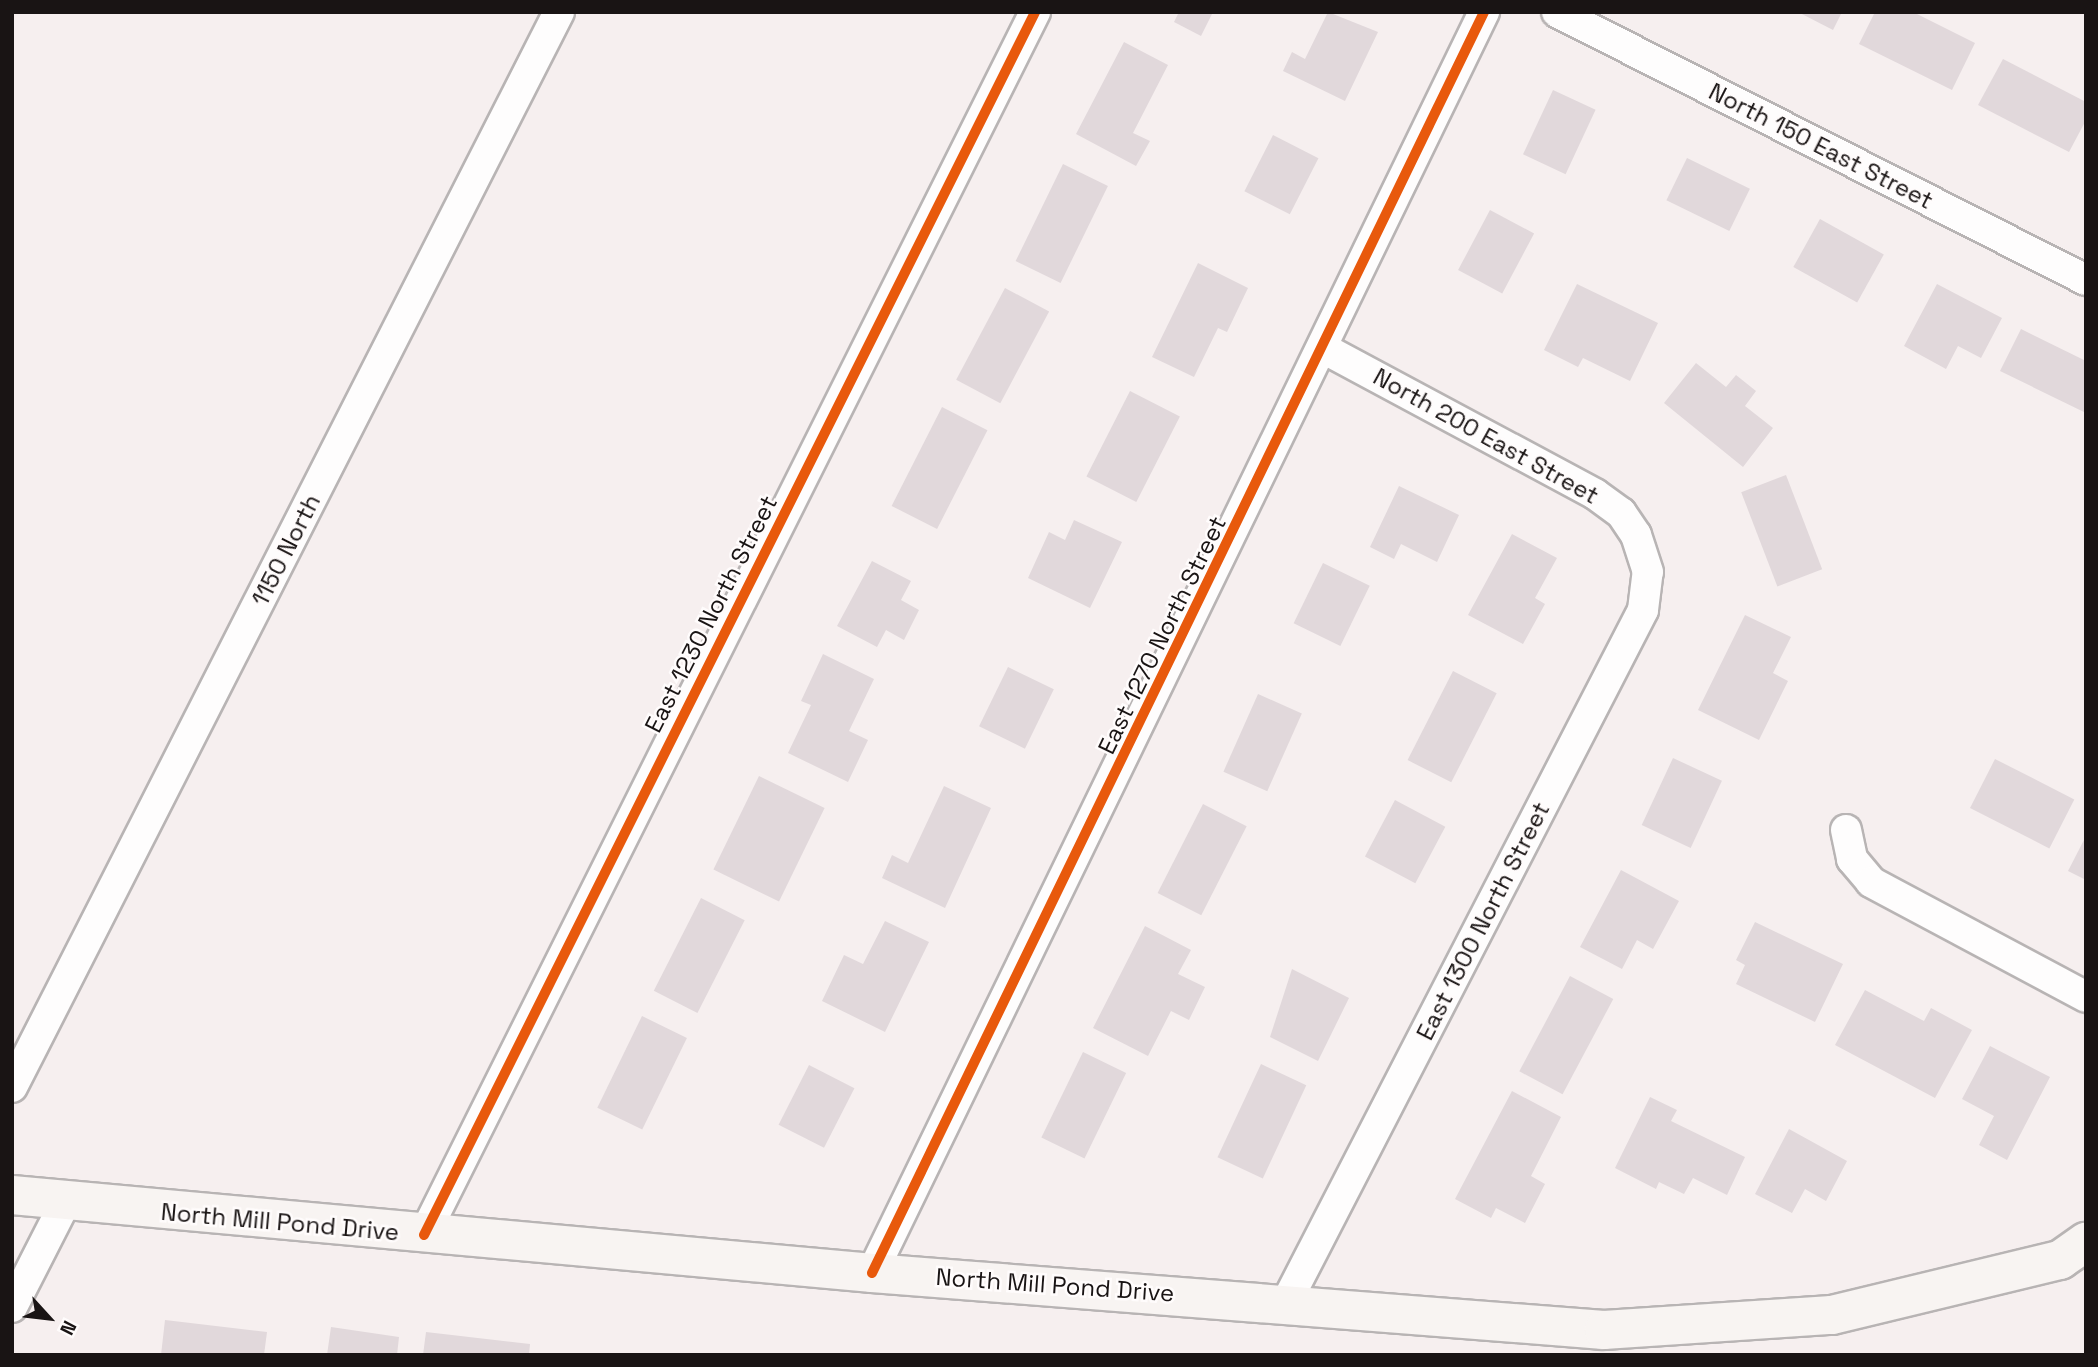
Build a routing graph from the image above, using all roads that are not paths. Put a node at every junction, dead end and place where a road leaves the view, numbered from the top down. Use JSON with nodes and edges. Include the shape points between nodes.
{"nodes":[{"id":1,"x":559,"y":12,"type":"edge"},
{"id":2,"x":1035,"y":12,"type":"edge"},
{"id":3,"x":1484,"y":12,"type":"edge"},
{"id":4,"x":1557,"y":12,"type":"edge"},
{"id":5,"x":2086,"y":280,"type":"edge"},
{"id":6,"x":1325,"y":349,"type":"junction"},
{"id":7,"x":1636,"y":535,"type":"joint"},
{"id":8,"x":1846,"y":830,"type":"dead end"},
{"id":9,"x":2086,"y":997,"type":"edge"},
{"id":10,"x":12,"y":1087,"type":"edge"},
{"id":11,"x":12,"y":1195,"type":"edge"},
{"id":12,"x":65,"y":1203,"type":"junction"},
{"id":13,"x":424,"y":1235,"type":"junction"},
{"id":14,"x":2086,"y":1242,"type":"edge"},
{"id":15,"x":872,"y":1273,"type":"junction"},
{"id":16,"x":1287,"y":1301,"type":"junction"},
{"id":17,"x":12,"y":1307,"type":"edge"}],
"edges":[{"from":1,"to":10,"type":"street","name":"1150 North"},
{"from":2,"to":13,"type":"street","name":"East 1230 North Street"},
{"from":3,"to":6,"type":"street","name":"East 1270 North Street"},
{"from":4,"to":5,"type":"street","name":"North 150 East Street"},
{"from":6,"to":7,"type":"street","name":"North 200 East Street","via":[[1595,494],[1621,513]]},
{"from":6,"to":15,"type":"street","name":"East 1270 North Street"},
{"from":7,"to":16,"type":"street","name":"East 1300 North Street","via":[[1648,572],[1643,610]]},
{"from":8,"to":9,"type":"street","via":[[1853,859],[1871,882]]},
{"from":11,"to":12,"type":"main road","name":"North Mill Pond Drive"},
{"from":12,"to":13,"type":"main road","name":"North Mill Pond Drive"},
{"from":12,"to":17,"type":"street"},
{"from":13,"to":15,"type":"main road","name":"North Mill Pond Drive"},
{"from":14,"to":16,"type":"main road","name":"North Mill Pond Drive","via":[[2060,1260],[1919,1300],[1718,1327],[1604,1330]]},
{"from":15,"to":16,"type":"main road","name":"North Mill Pond Drive"}]}
